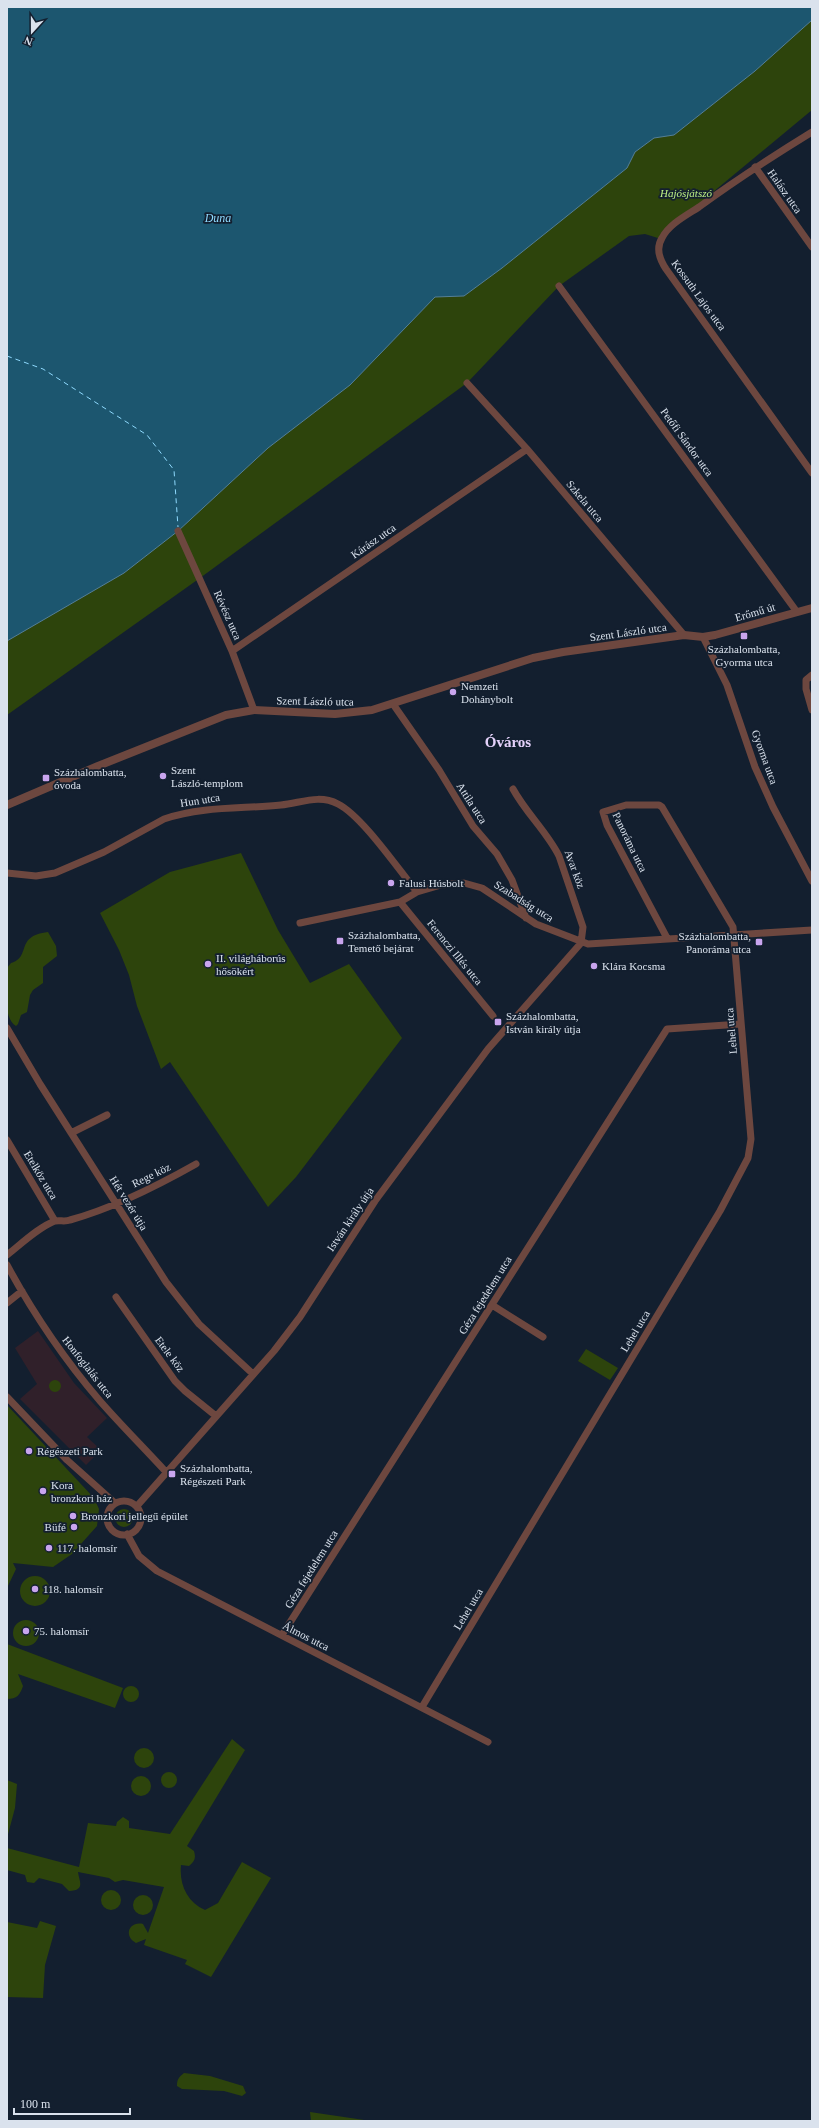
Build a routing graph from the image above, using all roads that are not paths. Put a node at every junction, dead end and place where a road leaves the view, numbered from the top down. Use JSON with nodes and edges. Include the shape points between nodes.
{"nodes":[{"id":1,"x":812,"y":132,"type":"edge"},
{"id":2,"x":755,"y":167,"type":"junction"},
{"id":3,"x":812,"y":247,"type":"edge"},
{"id":4,"x":559,"y":286,"type":"dead end"},
{"id":5,"x":466,"y":383,"type":"dead end"},
{"id":6,"x":527,"y":448,"type":"junction"},
{"id":7,"x":812,"y":473,"type":"edge"},
{"id":8,"x":178,"y":531,"type":"dead end"},
{"id":9,"x":812,"y":608,"type":"edge"},
{"id":10,"x":797,"y":612,"type":"junction"},
{"id":11,"x":684,"y":635,"type":"junction"},
{"id":12,"x":703,"y":637,"type":"junction"},
{"id":13,"x":232,"y":651,"type":"junction"},
{"id":14,"x":812,"y":675,"type":"edge"},
{"id":15,"x":393,"y":704,"type":"junction"},
{"id":16,"x":254,"y":710,"type":"junction"},
{"id":17,"x":812,"y":710,"type":"edge"},
{"id":18,"x":514,"y":789,"type":"dead end"},
{"id":19,"x":7,"y":805,"type":"edge"},
{"id":20,"x":7,"y":873,"type":"edge"},
{"id":21,"x":812,"y":881,"type":"edge"},
{"id":22,"x":417,"y":892,"type":"junction"},
{"id":23,"x":400,"y":902,"type":"junction"},
{"id":24,"x":526,"y":918,"type":"junction"},
{"id":25,"x":300,"y":923,"type":"dead end"},
{"id":26,"x":812,"y":930,"type":"edge"},
{"id":27,"x":734,"y":935,"type":"junction"},
{"id":28,"x":667,"y":938,"type":"junction"},
{"id":29,"x":581,"y":943,"type":"junction"},
{"id":30,"x":493,"y":1016,"type":"dead end"},
{"id":31,"x":741,"y":1024,"type":"junction"},
{"id":32,"x":8,"y":1030,"type":"edge"},
{"id":33,"x":107,"y":1115,"type":"dead end"},
{"id":34,"x":71,"y":1133,"type":"junction"},
{"id":35,"x":7,"y":1140,"type":"edge"},
{"id":36,"x":196,"y":1164,"type":"dead end"},
{"id":37,"x":115,"y":1204,"type":"junction"},
{"id":38,"x":55,"y":1221,"type":"junction"},
{"id":39,"x":7,"y":1255,"type":"edge"},
{"id":40,"x":7,"y":1265,"type":"edge"},
{"id":41,"x":22,"y":1291,"type":"junction"},
{"id":42,"x":116,"y":1297,"type":"dead end"},
{"id":43,"x":7,"y":1303,"type":"edge"},
{"id":44,"x":492,"y":1305,"type":"junction"},
{"id":45,"x":544,"y":1337,"type":"dead end"},
{"id":46,"x":254,"y":1374,"type":"junction"},
{"id":47,"x":7,"y":1397,"type":"edge"},
{"id":48,"x":216,"y":1416,"type":"junction"},
{"id":49,"x":166,"y":1472,"type":"junction"},
{"id":50,"x":115,"y":1503,"type":"junction"},
{"id":51,"x":137,"y":1506,"type":"junction"},
{"id":52,"x":127,"y":1534,"type":"junction"},
{"id":53,"x":282,"y":1635,"type":"junction"},
{"id":54,"x":422,"y":1707,"type":"junction"},
{"id":55,"x":488,"y":1742,"type":"dead end"}],
"edges":[{"from":1,"to":2,"type":"street","name":"Kossuth Lajos utca"},
{"from":2,"to":3,"type":"street","name":"Halász utca"},
{"from":2,"to":7,"type":"street","name":"Kossuth Lajos utca","via":[[666,232],[658,251],[666,269]]},
{"from":4,"to":10,"type":"street","name":"Petőfi Sándor utca"},
{"from":5,"to":6,"type":"street","name":"Szkela utca"},
{"from":6,"to":11,"type":"street","name":"Szkela utca"},
{"from":6,"to":13,"type":"street","name":"Kárász utca"},
{"from":8,"to":13,"type":"street","name":"Révész utca"},
{"from":9,"to":10,"type":"street","name":"Erőmű út"},
{"from":10,"to":12,"type":"street","name":"Erőmű út"},
{"from":11,"to":12,"type":"street","name":"Szent László utca"},
{"from":11,"to":15,"type":"street","name":"Szent László utca","via":[[533,658]]},
{"from":12,"to":21,"type":"street","name":"Gyorma utca","via":[[727,685],[755,767]]},
{"from":13,"to":16,"type":"street","name":"Révész utca"},
{"from":14,"to":17,"type":"street","via":[[806,680],[806,689]]},
{"from":15,"to":16,"type":"street","name":"Szent László utca","via":[[347,713]]},
{"from":15,"to":24,"type":"street","name":"Attila utca","via":[[439,770],[473,826],[497,854],[512,880]]},
{"from":16,"to":19,"type":"street","name":"Szent László utca","via":[[226,715]]},
{"from":18,"to":29,"type":"street","name":"Avar köz","via":[[522,805],[559,856],[583,926]]},
{"from":20,"to":22,"type":"street","name":"Hun utca","via":[[36,876],[55,873],[85,861],[164,819],[178,815],[220,808],[282,805],[319,799],[338,804],[358,819]]},
{"from":22,"to":23,"type":"street","name":"Szabadság utca"},
{"from":22,"to":24,"type":"street","name":"Szabadság utca","via":[[454,883],[472,885],[491,893]]},
{"from":23,"to":25,"type":"street","name":"Szabadság utca"},
{"from":23,"to":30,"type":"street","name":"Ferenczi Illés utca"},
{"from":24,"to":29,"type":"street","name":"Szabadság utca"},
{"from":26,"to":27,"type":"street","name":"Szabadság utca"},
{"from":27,"to":28,"type":"street","name":"Szabadság utca"},
{"from":27,"to":28,"type":"street","name":"Panoráma utca","via":[[731,923],[662,807],[626,805],[603,812],[607,825]]},
{"from":27,"to":31,"type":"street","name":"Lehel utca"},
{"from":28,"to":29,"type":"street","name":"Szabadság utca","via":[[598,945]]},
{"from":29,"to":46,"type":"street","name":"István király útja","via":[[488,1049],[368,1212],[300,1317]]},
{"from":31,"to":44,"type":"street","name":"Géza fejedelem utca","via":[[667,1029]]},
{"from":31,"to":54,"type":"street","name":"Lehel utca","via":[[751,1139],[751,1150],[745,1166]]},
{"from":32,"to":34,"type":"street","name":"Hét vezér útja"},
{"from":33,"to":34,"type":"street"},
{"from":34,"to":37,"type":"street","name":"Hét vezér útja"},
{"from":35,"to":38,"type":"street","name":"Etelköz utca"},
{"from":36,"to":37,"type":"street","name":"Rege köz"},
{"from":37,"to":38,"type":"street","name":"Rege köz","via":[[69,1221]]},
{"from":37,"to":46,"type":"street","name":"Hét vezér útja","via":[[186,1308],[214,1340]]},
{"from":38,"to":39,"type":"street"},
{"from":40,"to":41,"type":"street","name":"Honfoglalás utca"},
{"from":41,"to":43,"type":"street"},
{"from":41,"to":49,"type":"street","name":"Honfoglalás utca","via":[[79,1376]]},
{"from":42,"to":48,"type":"street","name":"Etele köz","via":[[175,1381]]},
{"from":44,"to":45,"type":"street"},
{"from":44,"to":53,"type":"street","name":"Géza fejedelem utca"},
{"from":46,"to":48,"type":"street","name":"István király útja"},
{"from":47,"to":50,"type":"street","via":[[67,1460]]},
{"from":48,"to":49,"type":"street","name":"István király útja"},
{"from":49,"to":51,"type":"street","name":"István király útja"},
{"from":50,"to":51,"type":"street","via":[[124,1500]]},
{"from":50,"to":52,"type":"street","via":[[108,1511],[109,1526],[117,1533]]},
{"from":51,"to":52,"type":"street","via":[[141,1516],[140,1522],[135,1530]]},
{"from":52,"to":53,"type":"street","name":"Álmos utca","via":[[139,1556],[157,1571]]},
{"from":53,"to":54,"type":"street","name":"Álmos utca"},
{"from":54,"to":55,"type":"street","name":"Álmos utca"}]}
